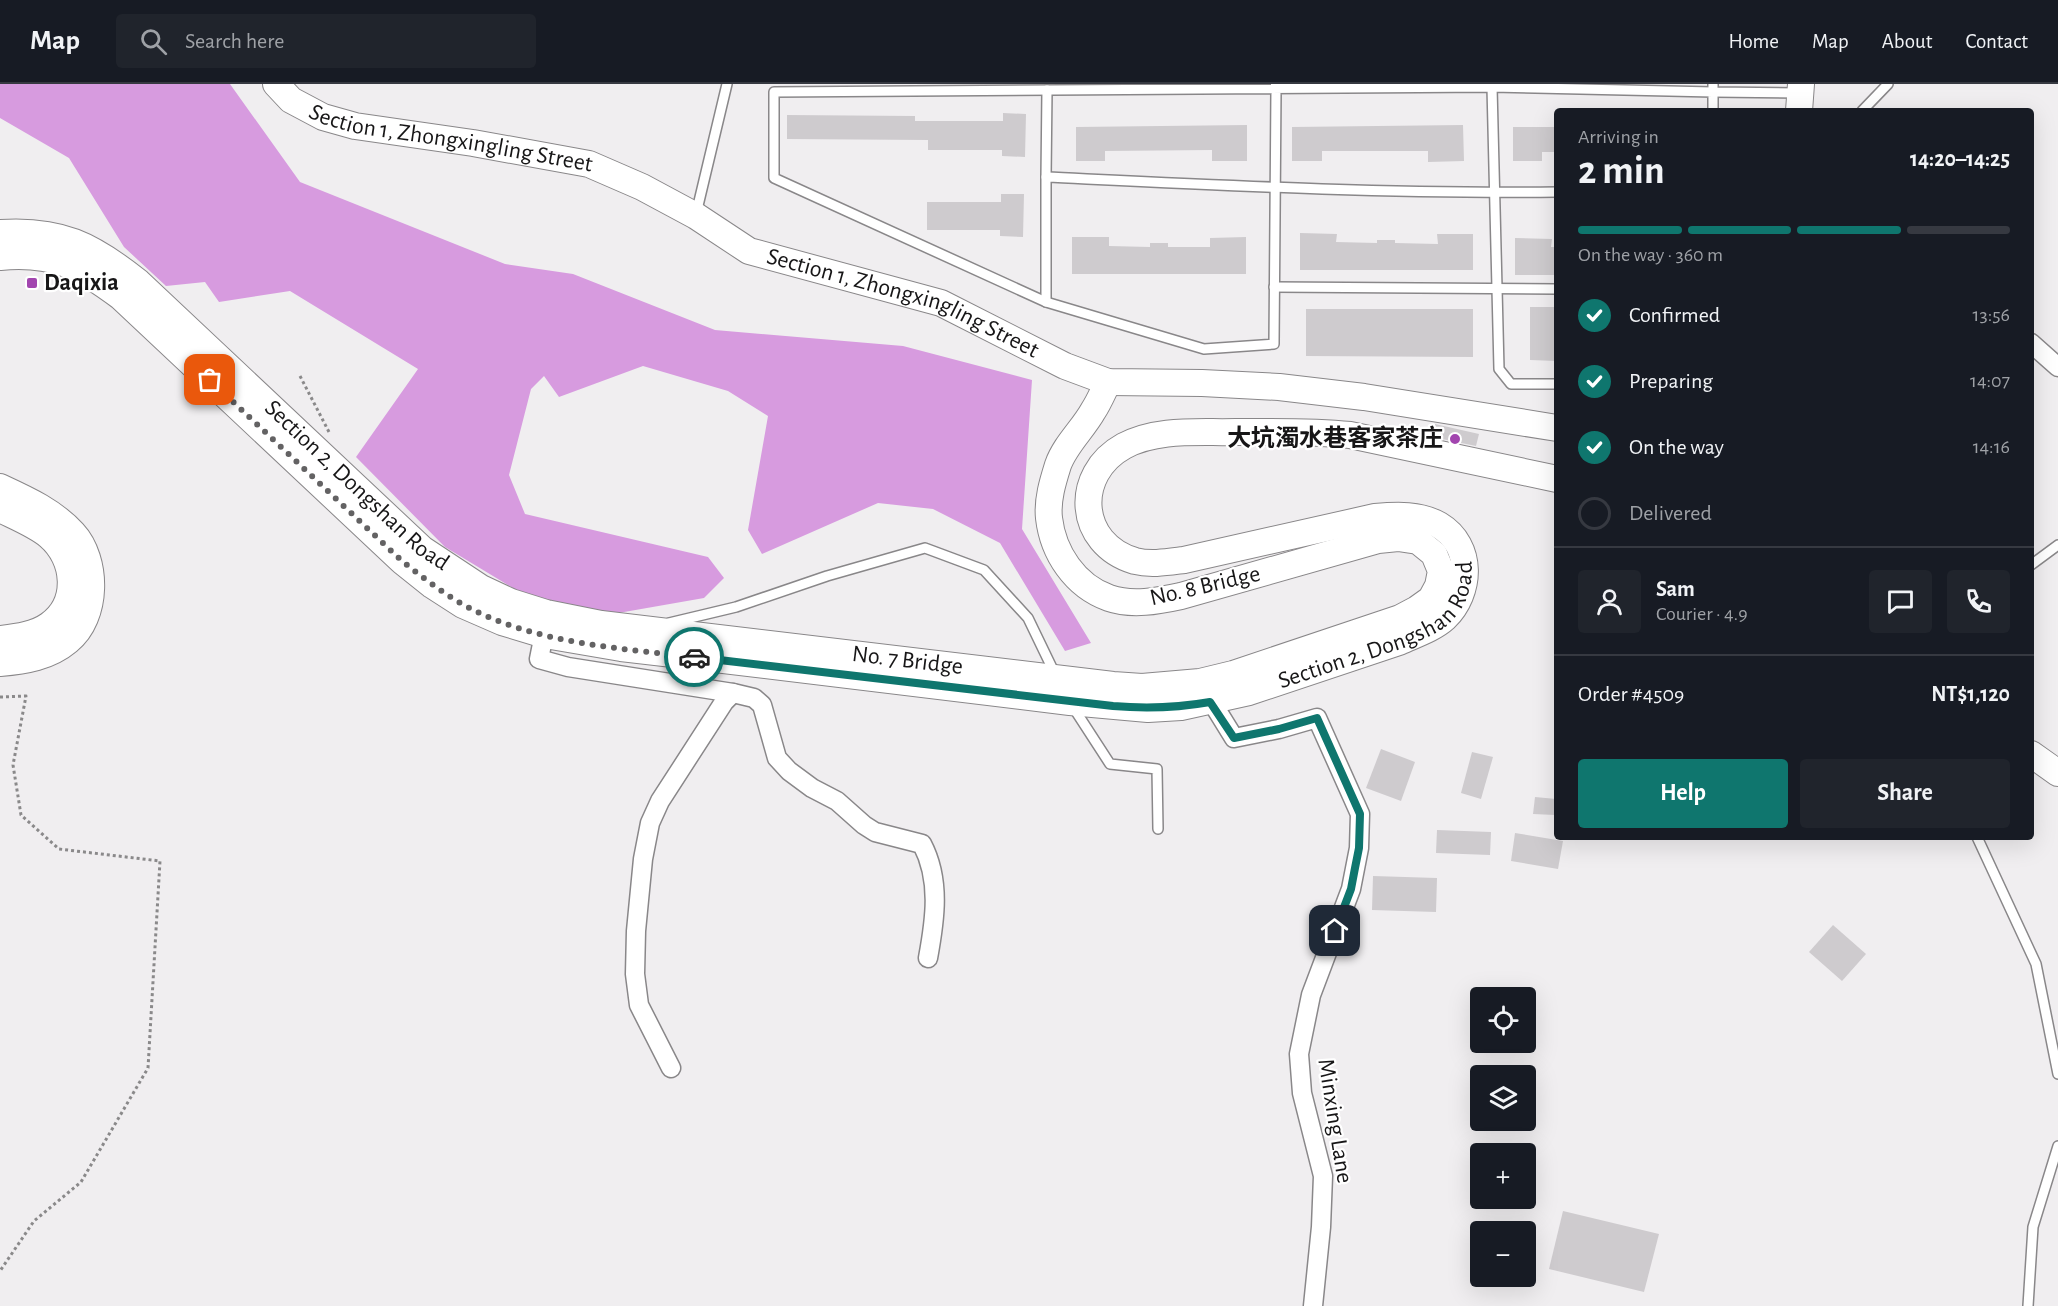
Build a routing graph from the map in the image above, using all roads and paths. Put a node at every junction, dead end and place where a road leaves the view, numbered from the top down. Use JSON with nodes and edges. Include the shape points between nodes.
{"nodes":[{"id":1,"x":276,"y":84,"type":"edge"},
{"id":2,"x":726,"y":84,"type":"edge"},
{"id":3,"x":1888,"y":84,"type":"edge"},
{"id":4,"x":1276,"y":86,"type":"edge"},
{"id":5,"x":1492,"y":87,"type":"junction"},
{"id":6,"x":1713,"y":88,"type":"edge"},
{"id":7,"x":1047,"y":90,"type":"junction"},
{"id":8,"x":1803,"y":100,"type":"edge"},
{"id":9,"x":1713,"y":108,"type":"edge"},
{"id":10,"x":1865,"y":108,"type":"edge"},
{"id":11,"x":1046,"y":177,"type":"junction"},
{"id":12,"x":1275,"y":188,"type":"junction"},
{"id":13,"x":1554,"y":192,"type":"edge"},
{"id":14,"x":1495,"y":193,"type":"junction"},
{"id":15,"x":696,"y":216,"type":"junction"},
{"id":16,"x":0,"y":232,"type":"edge"},
{"id":17,"x":0,"y":257,"type":"edge"},
{"id":18,"x":1274,"y":287,"type":"junction"},
{"id":19,"x":1497,"y":288,"type":"junction"},
{"id":20,"x":1554,"y":289,"type":"edge"},
{"id":21,"x":1046,"y":302,"type":"junction"},
{"id":22,"x":2034,"y":346,"type":"edge"},
{"id":23,"x":2058,"y":367,"type":"edge"},
{"id":24,"x":1108,"y":382,"type":"junction"},
{"id":25,"x":1554,"y":384,"type":"edge"},
{"id":26,"x":1554,"y":428,"type":"edge"},
{"id":27,"x":1554,"y":478,"type":"edge"},
{"id":28,"x":0,"y":487,"type":"edge"},
{"id":29,"x":0,"y":509,"type":"edge"},
{"id":30,"x":1378,"y":540,"type":"joint"},
{"id":31,"x":2058,"y":545,"type":"edge"},
{"id":32,"x":2034,"y":563,"type":"edge"},
{"id":33,"x":546,"y":624,"type":"junction"},
{"id":34,"x":644,"y":629,"type":"junction"},
{"id":35,"x":0,"y":639,"type":"edge"},
{"id":36,"x":692,"y":646,"type":"junction"},
{"id":37,"x":0,"y":663,"type":"edge"},
{"id":38,"x":1017,"y":684,"type":"joint"},
{"id":39,"x":1063,"y":690,"type":"junction"},
{"id":40,"x":1205,"y":692,"type":"junction"},
{"id":41,"x":733,"y":693,"type":"junction"},
{"id":42,"x":0,"y":697,"type":"edge"},
{"id":43,"x":2034,"y":756,"type":"edge"},
{"id":44,"x":2058,"y":773,"type":"edge"},
{"id":45,"x":1158,"y":829,"type":"dead end"},
{"id":46,"x":1978,"y":840,"type":"edge"},
{"id":47,"x":928,"y":958,"type":"dead end"},
{"id":48,"x":671,"y":1068,"type":"dead end"},
{"id":49,"x":2058,"y":1074,"type":"edge"},
{"id":50,"x":2058,"y":1146,"type":"edge"},
{"id":51,"x":0,"y":1271,"type":"edge"},
{"id":52,"x":1313,"y":1306,"type":"edge"},
{"id":53,"x":2028,"y":1306,"type":"edge"}],
"edges":[{"from":1,"to":15,"type":"main road","name":"Section 1, Zhongxingling Street","via":[[291,100],[344,123],[589,164]]},
{"from":2,"to":15,"type":"lane"},
{"from":3,"to":10,"type":"lane"},
{"from":4,"to":5,"type":"lane"},
{"from":4,"to":7,"type":"lane"},
{"from":4,"to":12,"type":"lane"},
{"from":5,"to":6,"type":"lane"},
{"from":5,"to":14,"type":"lane"},
{"from":6,"to":8,"type":"lane"},
{"from":6,"to":9,"type":"lane"},
{"from":7,"to":11,"type":"lane"},
{"from":7,"to":21,"type":"lane","via":[[774,92],[774,178]]},
{"from":11,"to":12,"type":"lane"},
{"from":11,"to":21,"type":"lane"},
{"from":12,"to":14,"type":"lane"},
{"from":12,"to":18,"type":"lane"},
{"from":13,"to":14,"type":"lane"},
{"from":14,"to":19,"type":"lane"},
{"from":15,"to":24,"type":"main road","name":"Section 1, Zhongxingling Street","via":[[749,251],[941,303],[1065,366]]},
{"from":16,"to":33,"type":"main road","name":"Section 2, Dongshan Road","via":[[49,234],[75,241],[117,265],[422,549]]},
{"from":17,"to":33,"type":"main road","name":"Section 2, Dongshan Road","via":[[50,258],[99,280],[432,585],[502,622]]},
{"from":18,"to":19,"type":"lane"},
{"from":18,"to":21,"type":"lane","via":[[1274,344],[1204,349]]},
{"from":19,"to":20,"type":"lane"},
{"from":19,"to":25,"type":"lane","via":[[1500,369],[1511,384]]},
{"from":22,"to":23,"type":"street"},
{"from":24,"to":26,"type":"main road","name":"Section 1, Zhongxingling Street","via":[[1279,387],[1364,396]]},
{"from":24,"to":30,"type":"main road","name":"No. 8 Bridge","via":[[1094,411],[1060,461],[1051,487],[1049,517],[1055,544],[1068,568],[1087,587],[1110,598],[1159,600]]},
{"from":27,"to":40,"type":"main road","name":"Section 2, Dongshan Road","via":[[1315,431],[1170,433],[1124,446],[1098,469],[1089,487],[1088,507],[1104,542],[1136,561],[1158,564],[1184,560],[1397,515],[1440,526],[1454,539],[1462,555],[1464,590],[1443,620],[1399,642],[1261,688]]},
{"from":28,"to":37,"type":"main road","via":[[37,505],[74,533],[86,551],[92,593],[85,618],[70,640],[50,653],[26,661]]},
{"from":29,"to":35,"type":"main road","via":[[49,536],[67,557],[72,584],[66,607],[49,625],[25,636]]},
{"from":30,"to":40,"type":"main road","name":"Section 2, Dongshan Road","via":[[1418,541],[1434,554],[1441,571],[1431,599],[1401,618],[1265,665]]},
{"from":31,"to":32,"type":"lane"},
{"from":33,"to":34,"type":"main road","name":"Section 2, Dongshan Road"},
{"from":33,"to":36,"type":"main road","name":"Section 2, Dongshan Road","via":[[621,648]]},
{"from":33,"to":41,"type":"street","via":[[539,659]]},
{"from":34,"to":36,"type":"main road","name":"Section 2, Dongshan Road"},
{"from":34,"to":39,"type":"lane","via":[[736,607],[925,548],[984,570],[1028,618]]},
{"from":36,"to":38,"type":"main road","name":"No. 7 Bridge"},
{"from":38,"to":39,"type":"main road","name":"Section 2, Dongshan Road"},
{"from":39,"to":40,"type":"main road","name":"Section 2, Dongshan Road","via":[[1142,687]]},
{"from":39,"to":45,"type":"lane","via":[[1110,764],[1157,769]]},
{"from":40,"to":52,"type":"street","name":"Minxing Lane","via":[[1234,738],[1317,718],[1360,814],[1359,848],[1351,889],[1311,995],[1299,1054],[1302,1093],[1323,1176]]},
{"from":41,"to":47,"type":"street","via":[[754,698],[762,705],[777,758],[789,771],[837,801],[875,832],[922,844],[931,866],[936,913]]},
{"from":41,"to":48,"type":"street","via":[[660,801],[650,823],[643,859],[636,930],[639,1005]]},
{"from":42,"to":51,"type":"path","via":[[26,696],[13,765],[21,815],[59,849],[160,861],[148,1068],[81,1182],[34,1221]]},
{"from":43,"to":44,"type":"main road"},
{"from":46,"to":49,"type":"lane","via":[[2036,963]]},
{"from":50,"to":53,"type":"lane","via":[[2033,1227]]}]}
